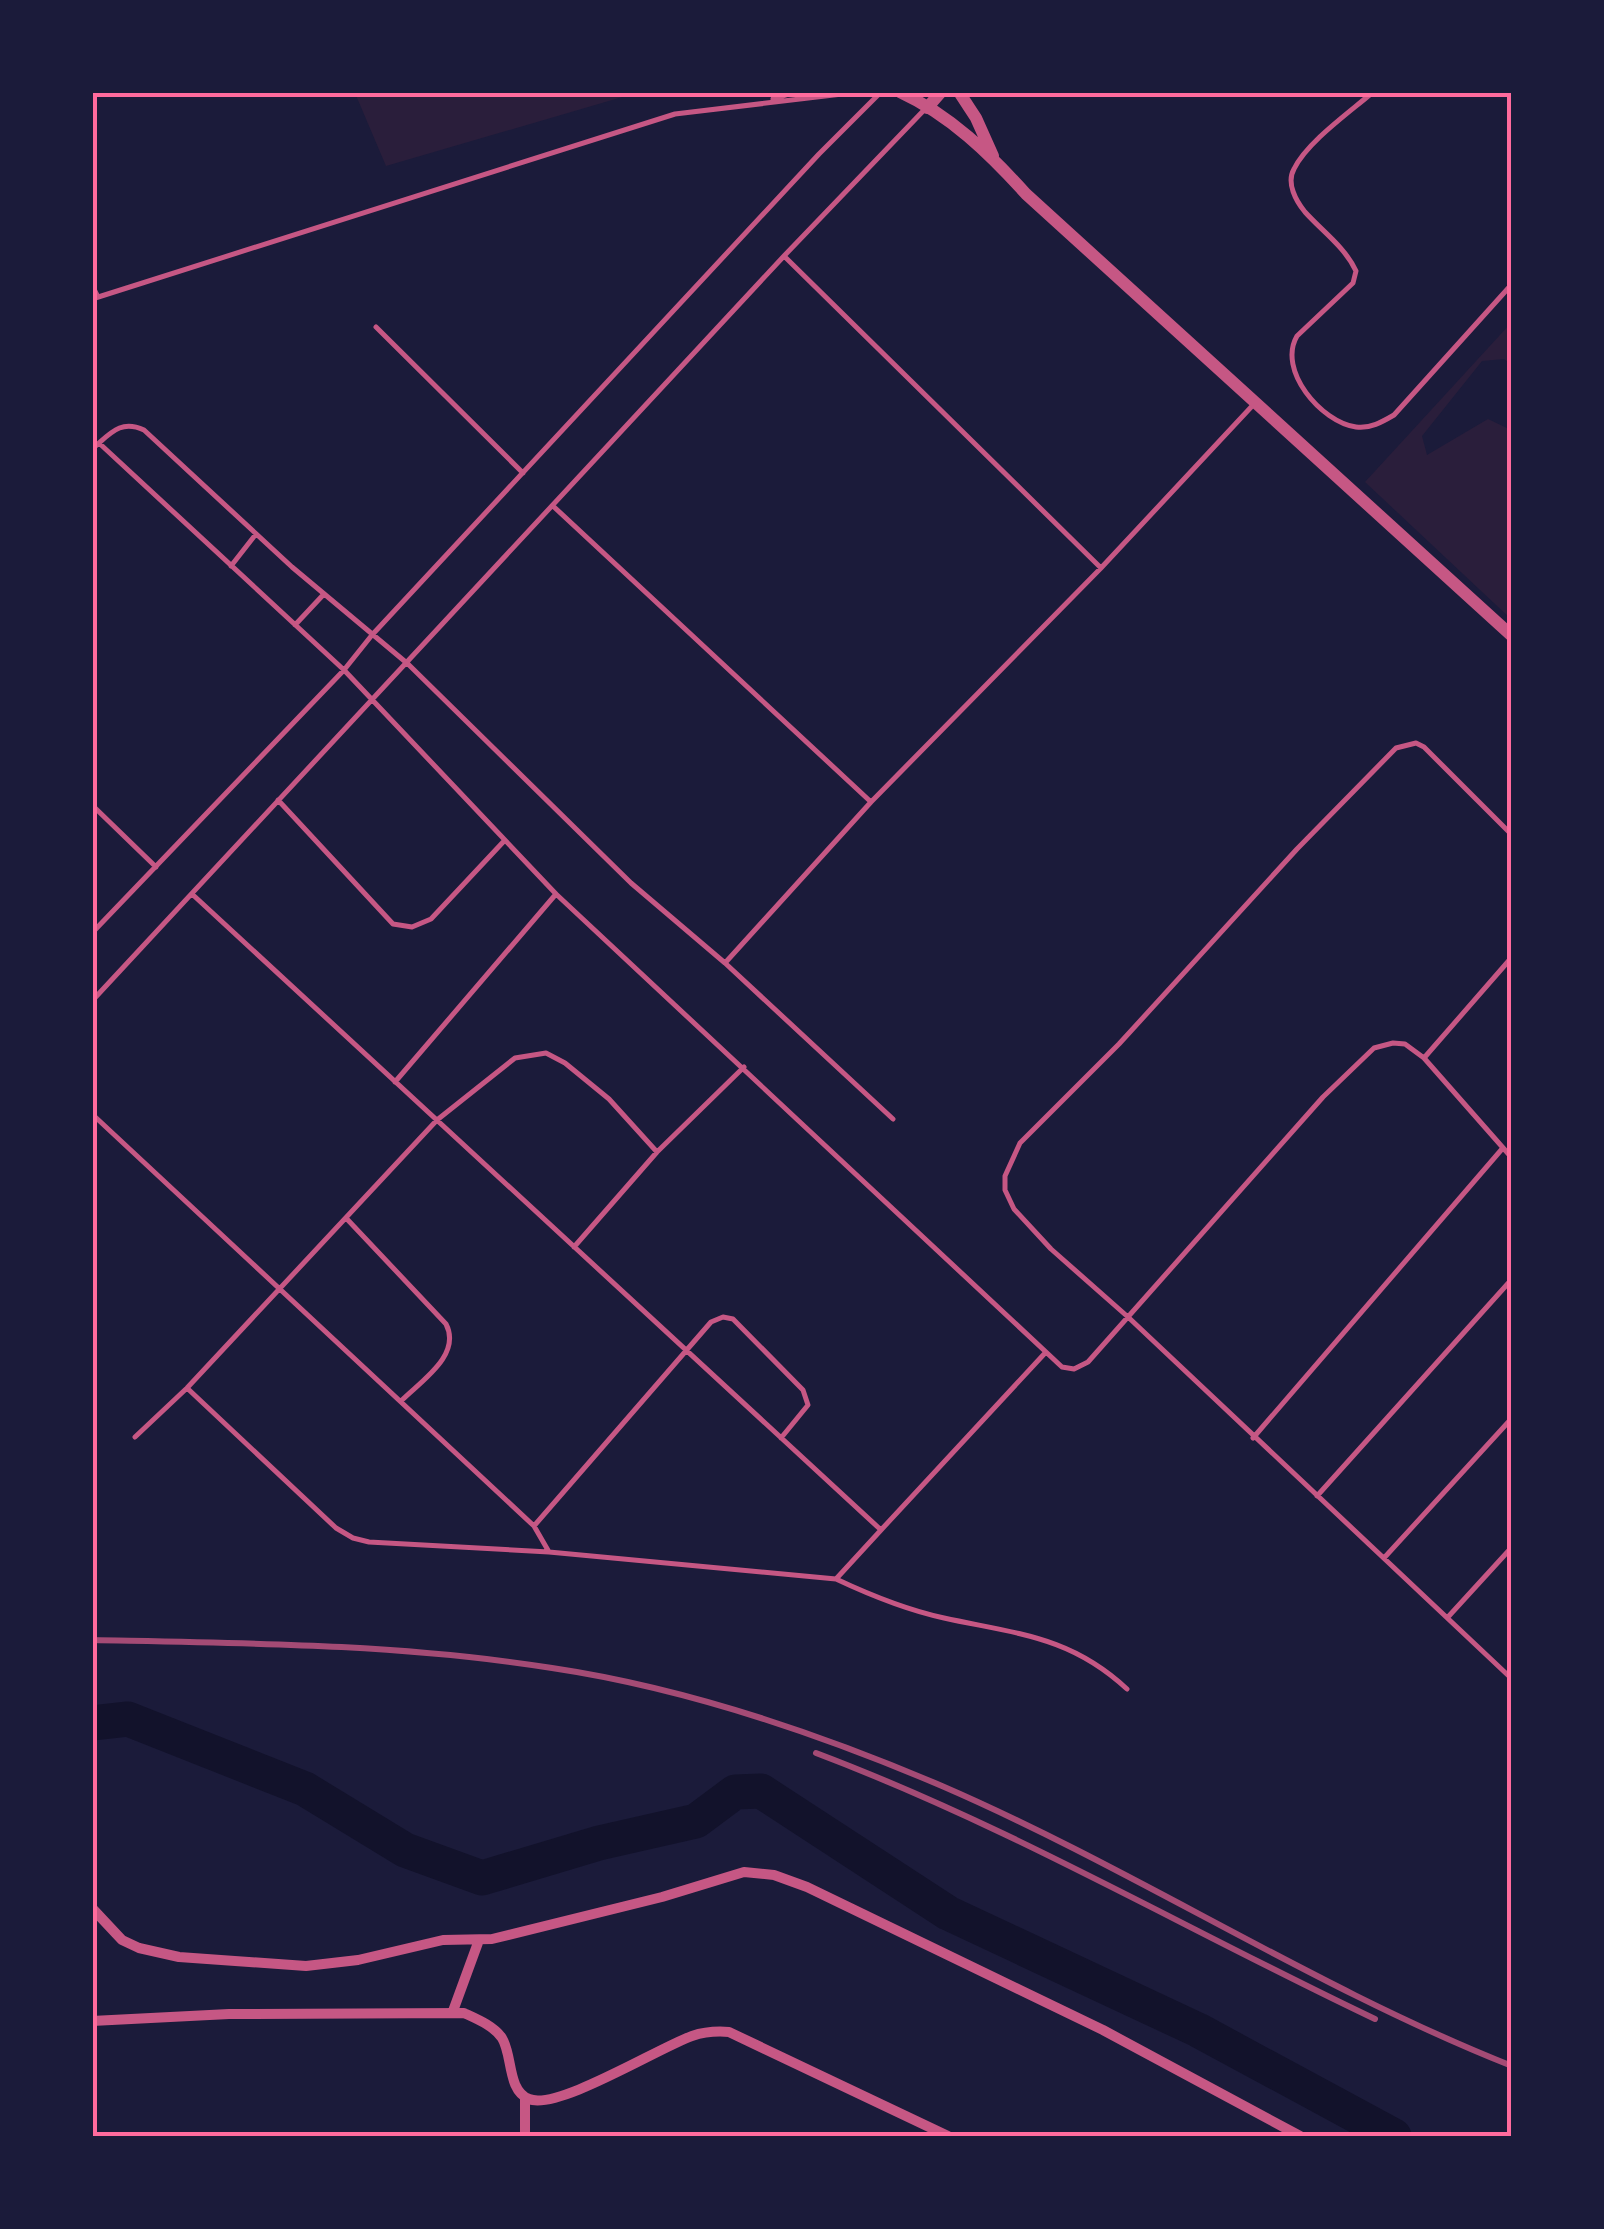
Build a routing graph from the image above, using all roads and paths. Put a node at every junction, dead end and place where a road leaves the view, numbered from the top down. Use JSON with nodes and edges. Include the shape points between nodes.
{"nodes":[{"id":1,"x":795,"y":92,"type":"edge"},
{"id":2,"x":859,"y":92,"type":"edge"},
{"id":3,"x":881,"y":92,"type":"edge"},
{"id":4,"x":900,"y":92,"type":"edge"},
{"id":5,"x":941,"y":92,"type":"edge"},
{"id":6,"x":959,"y":92,"type":"edge"},
{"id":7,"x":1373,"y":92,"type":"edge"},
{"id":8,"x":765,"y":101,"type":"junction"},
{"id":9,"x":927,"y":108,"type":"junction"},
{"id":10,"x":994,"y":158,"type":"junction"},
{"id":11,"x":784,"y":256,"type":"junction"},
{"id":12,"x":1512,"y":284,"type":"edge"},
{"id":13,"x":92,"y":285,"type":"edge"},
{"id":14,"x":95,"y":298,"type":"edge"},
{"id":15,"x":376,"y":328,"type":"dead end"},
{"id":16,"x":1254,"y":404,"type":"junction"},
{"id":17,"x":100,"y":443,"type":"junction"},
{"id":18,"x":92,"y":449,"type":"edge"},
{"id":19,"x":522,"y":473,"type":"junction"},
{"id":20,"x":553,"y":506,"type":"junction"},
{"id":21,"x":256,"y":534,"type":"junction"},
{"id":22,"x":231,"y":566,"type":"junction"},
{"id":23,"x":1101,"y":568,"type":"junction"},
{"id":24,"x":324,"y":594,"type":"junction"},
{"id":25,"x":295,"y":624,"type":"junction"},
{"id":26,"x":372,"y":635,"type":"junction"},
{"id":27,"x":1512,"y":636,"type":"edge"},
{"id":28,"x":408,"y":664,"type":"junction"},
{"id":29,"x":344,"y":670,"type":"junction"},
{"id":30,"x":370,"y":700,"type":"junction"},
{"id":31,"x":278,"y":800,"type":"junction"},
{"id":32,"x":870,"y":802,"type":"junction"},
{"id":33,"x":92,"y":805,"type":"edge"},
{"id":34,"x":1512,"y":835,"type":"edge"},
{"id":35,"x":505,"y":840,"type":"junction"},
{"id":36,"x":156,"y":867,"type":"junction"},
{"id":37,"x":192,"y":894,"type":"junction"},
{"id":38,"x":556,"y":894,"type":"junction"},
{"id":39,"x":92,"y":933,"type":"edge"},
{"id":40,"x":1512,"y":957,"type":"edge"},
{"id":41,"x":725,"y":963,"type":"junction"},
{"id":42,"x":92,"y":1001,"type":"edge"},
{"id":43,"x":1424,"y":1058,"type":"junction"},
{"id":44,"x":744,"y":1068,"type":"junction"},
{"id":45,"x":395,"y":1082,"type":"junction"},
{"id":46,"x":92,"y":1114,"type":"edge"},
{"id":47,"x":894,"y":1119,"type":"dead end"},
{"id":48,"x":437,"y":1120,"type":"junction"},
{"id":49,"x":1502,"y":1149,"type":"junction"},
{"id":50,"x":657,"y":1152,"type":"junction"},
{"id":51,"x":1512,"y":1158,"type":"edge"},
{"id":52,"x":346,"y":1218,"type":"junction"},
{"id":53,"x":574,"y":1247,"type":"junction"},
{"id":54,"x":1512,"y":1278,"type":"edge"},
{"id":55,"x":280,"y":1288,"type":"junction"},
{"id":56,"x":1128,"y":1316,"type":"junction"},
{"id":57,"x":686,"y":1351,"type":"junction"},
{"id":58,"x":1046,"y":1352,"type":"junction"},
{"id":59,"x":187,"y":1388,"type":"junction"},
{"id":60,"x":401,"y":1402,"type":"junction"},
{"id":61,"x":1512,"y":1418,"type":"edge"},
{"id":62,"x":135,"y":1438,"type":"dead end"},
{"id":63,"x":780,"y":1438,"type":"junction"},
{"id":64,"x":1253,"y":1438,"type":"junction"},
{"id":65,"x":1316,"y":1496,"type":"junction"},
{"id":66,"x":534,"y":1526,"type":"junction"},
{"id":67,"x":881,"y":1530,"type":"junction"},
{"id":68,"x":1512,"y":1547,"type":"edge"},
{"id":69,"x":549,"y":1552,"type":"junction"},
{"id":70,"x":1384,"y":1558,"type":"junction"},
{"id":71,"x":836,"y":1579,"type":"junction"},
{"id":72,"x":1448,"y":1617,"type":"junction"},
{"id":73,"x":1512,"y":1679,"type":"edge"},
{"id":74,"x":1127,"y":1689,"type":"dead end"},
{"id":75,"x":92,"y":1908,"type":"edge"},
{"id":76,"x":478,"y":1940,"type":"junction"},
{"id":77,"x":453,"y":2012,"type":"junction"},
{"id":78,"x":92,"y":2020,"type":"edge"},
{"id":79,"x":525,"y":2098,"type":"junction"},
{"id":80,"x":525,"y":2136,"type":"edge"},
{"id":81,"x":948,"y":2136,"type":"edge"},
{"id":82,"x":1300,"y":2136,"type":"edge"}],
"edges":[{"from":1,"to":8,"type":"lane"},
{"from":2,"to":8,"type":"lane"},
{"from":3,"to":19,"type":"lane"},
{"from":4,"to":9,"type":"street"},
{"from":5,"to":9,"type":"street"},
{"from":6,"to":10,"type":"street"},
{"from":7,"to":12,"type":"lane","via":[[1293,169],[1302,209],[1356,271],[1291,346],[1303,391],[1351,427],[1378,424]]},
{"from":8,"to":14,"type":"lane","via":[[674,114]]},
{"from":9,"to":10,"type":"street"},
{"from":9,"to":11,"type":"lane"},
{"from":10,"to":16,"type":"street"},
{"from":11,"to":20,"type":"lane"},
{"from":11,"to":23,"type":"lane"},
{"from":13,"to":14,"type":"lane"},
{"from":15,"to":19,"type":"lane"},
{"from":16,"to":23,"type":"lane"},
{"from":16,"to":27,"type":"street"},
{"from":17,"to":18,"type":"lane"},
{"from":17,"to":21,"type":"lane","via":[[117,428],[144,430]]},
{"from":17,"to":22,"type":"lane"},
{"from":19,"to":26,"type":"lane"},
{"from":20,"to":28,"type":"lane"},
{"from":20,"to":32,"type":"lane"},
{"from":21,"to":22,"type":"lane"},
{"from":21,"to":24,"type":"lane"},
{"from":22,"to":25,"type":"lane"},
{"from":23,"to":32,"type":"lane"},
{"from":24,"to":25,"type":"lane"},
{"from":24,"to":26,"type":"lane"},
{"from":25,"to":29,"type":"lane"},
{"from":26,"to":28,"type":"lane"},
{"from":26,"to":29,"type":"lane"},
{"from":28,"to":30,"type":"lane"},
{"from":28,"to":41,"type":"lane","via":[[632,883]]},
{"from":29,"to":30,"type":"lane"},
{"from":29,"to":36,"type":"lane"},
{"from":30,"to":31,"type":"lane"},
{"from":30,"to":35,"type":"lane"},
{"from":31,"to":35,"type":"lane","via":[[393,924],[431,920]]},
{"from":31,"to":37,"type":"lane"},
{"from":32,"to":41,"type":"lane"},
{"from":33,"to":36,"type":"lane"},
{"from":34,"to":56,"type":"lane","via":[[1424,747],[1396,748],[1020,1143],[1005,1176],[1014,1209]]},
{"from":35,"to":38,"type":"lane"},
{"from":36,"to":39,"type":"lane"},
{"from":37,"to":42,"type":"lane"},
{"from":37,"to":45,"type":"lane"},
{"from":38,"to":44,"type":"lane"},
{"from":38,"to":45,"type":"lane"},
{"from":40,"to":43,"type":"lane"},
{"from":41,"to":47,"type":"lane"},
{"from":43,"to":49,"type":"lane"},
{"from":43,"to":56,"type":"lane","via":[[1405,1044],[1366,1053]]},
{"from":44,"to":50,"type":"lane"},
{"from":44,"to":58,"type":"lane"},
{"from":45,"to":48,"type":"lane"},
{"from":46,"to":55,"type":"lane"},
{"from":48,"to":50,"type":"lane","via":[[515,1058],[546,1053],[609,1099]]},
{"from":48,"to":52,"type":"lane"},
{"from":48,"to":53,"type":"lane"},
{"from":49,"to":51,"type":"lane"},
{"from":49,"to":64,"type":"lane"},
{"from":50,"to":53,"type":"lane"},
{"from":52,"to":55,"type":"lane"},
{"from":52,"to":60,"type":"lane","via":[[451,1334],[448,1353]]},
{"from":53,"to":57,"type":"lane"},
{"from":54,"to":65,"type":"lane"},
{"from":55,"to":59,"type":"lane"},
{"from":55,"to":60,"type":"lane"},
{"from":56,"to":58,"type":"lane","via":[[1082,1368],[1062,1367]]},
{"from":56,"to":64,"type":"lane"},
{"from":57,"to":63,"type":"lane"},
{"from":57,"to":63,"type":"lane","via":[[710,1322],[733,1319],[804,1390],[808,1405]]},
{"from":57,"to":66,"type":"lane"},
{"from":58,"to":67,"type":"lane"},
{"from":59,"to":62,"type":"lane"},
{"from":59,"to":69,"type":"lane","via":[[353,1538]]},
{"from":60,"to":66,"type":"lane"},
{"from":61,"to":70,"type":"lane"},
{"from":63,"to":67,"type":"lane"},
{"from":64,"to":65,"type":"lane"},
{"from":65,"to":70,"type":"lane"},
{"from":66,"to":69,"type":"lane"},
{"from":67,"to":71,"type":"lane"},
{"from":68,"to":72,"type":"lane"},
{"from":69,"to":71,"type":"lane"},
{"from":70,"to":72,"type":"lane"},
{"from":71,"to":74,"type":"lane","via":[[942,1618],[1060,1644],[1102,1666]]},
{"from":72,"to":73,"type":"lane"},
{"from":75,"to":76,"type":"street","via":[[139,1948],[255,1964],[326,1964],[418,1944]]},
{"from":76,"to":77,"type":"street"},
{"from":76,"to":82,"type":"street","via":[[744,1872],[774,1875],[1104,2030]]},
{"from":77,"to":78,"type":"street"},
{"from":77,"to":79,"type":"street","via":[[479,2019],[501,2036]]},
{"from":79,"to":80,"type":"street"},
{"from":79,"to":81,"type":"street","via":[[564,2094],[692,2036],[730,2032]]}]}
